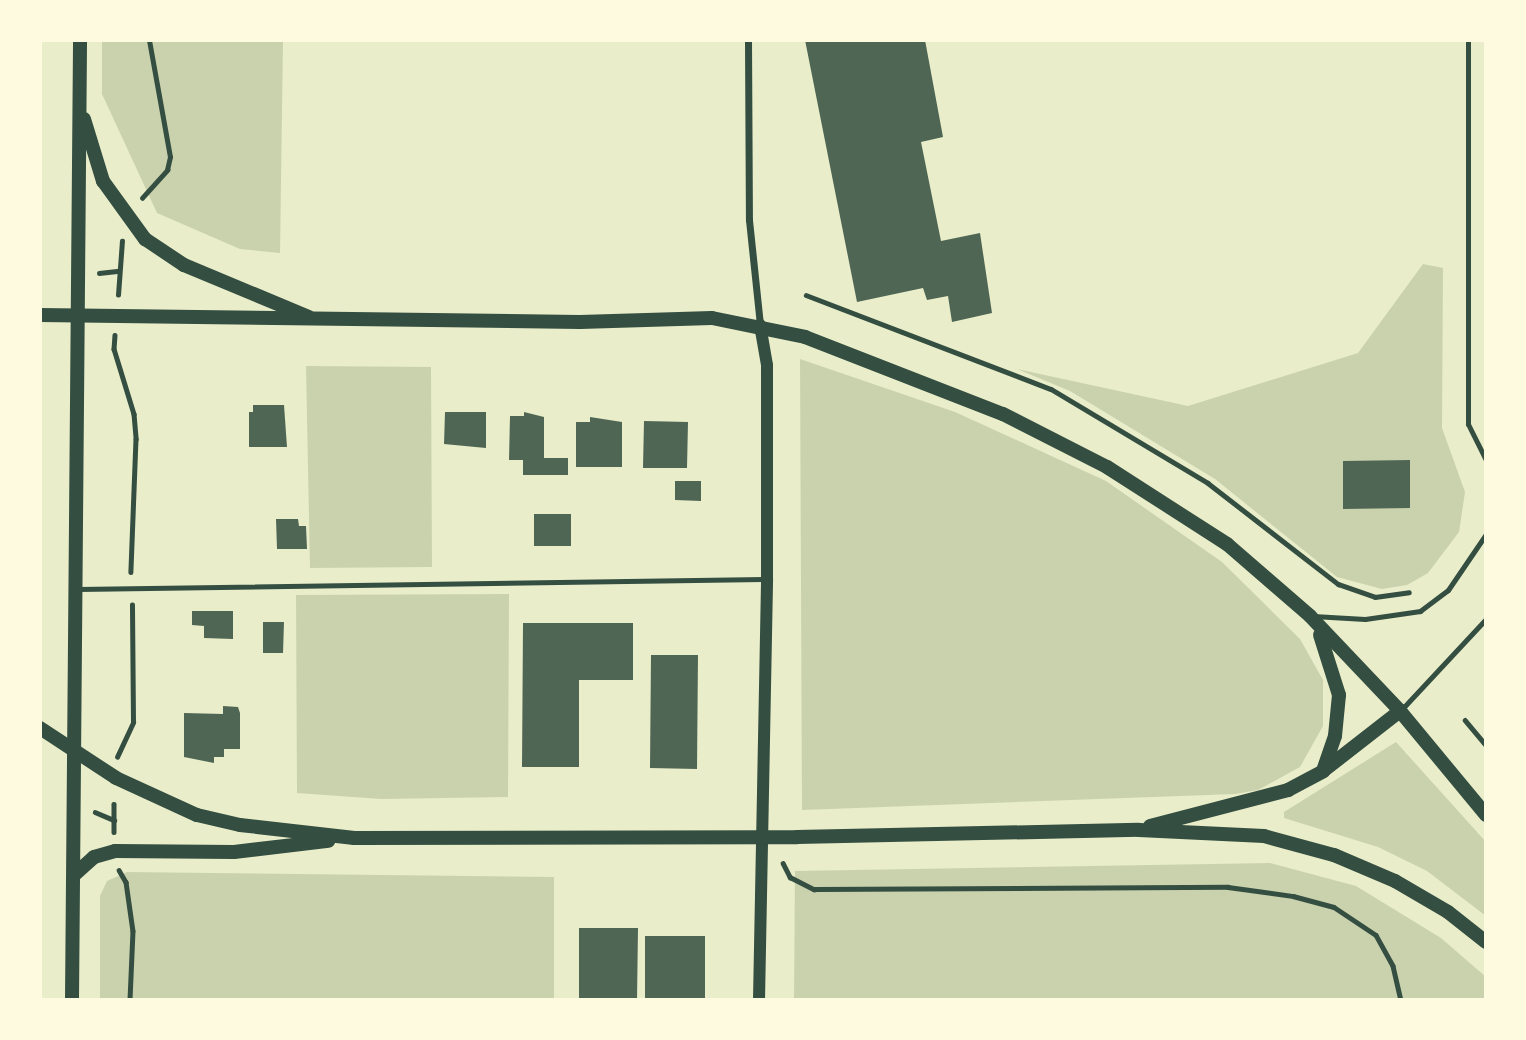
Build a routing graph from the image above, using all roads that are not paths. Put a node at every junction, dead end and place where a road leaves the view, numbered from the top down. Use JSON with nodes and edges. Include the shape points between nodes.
{"nodes":[{"id":1,"x":80,"y":40,"type":"edge"},
{"id":2,"x":748,"y":40,"type":"edge"},
{"id":3,"x":1468,"y":40,"type":"edge"},
{"id":4,"x":80,"y":106,"type":"junction"},
{"id":5,"x":40,"y":315,"type":"edge"},
{"id":6,"x":80,"y":316,"type":"junction"},
{"id":7,"x":317,"y":320,"type":"junction"},
{"id":8,"x":760,"y":325,"type":"junction"},
{"id":9,"x":1486,"y":460,"type":"edge"},
{"id":10,"x":1486,"y":534,"type":"edge"},
{"id":11,"x":766,"y":579,"type":"junction"},
{"id":12,"x":78,"y":589,"type":"junction"},
{"id":13,"x":1310,"y":616,"type":"junction"},
{"id":14,"x":1486,"y":619,"type":"edge"},
{"id":15,"x":1400,"y":711,"type":"junction"},
{"id":16,"x":40,"y":728,"type":"edge"},
{"id":17,"x":73,"y":751,"type":"junction"},
{"id":18,"x":1322,"y":771,"type":"junction"},
{"id":19,"x":1486,"y":815,"type":"edge"},
{"id":20,"x":1139,"y":830,"type":"junction"},
{"id":21,"x":761,"y":836,"type":"junction"},
{"id":22,"x":354,"y":838,"type":"junction"},
{"id":23,"x":74,"y":875,"type":"junction"},
{"id":24,"x":1486,"y":942,"type":"edge"},
{"id":25,"x":72,"y":1000,"type":"edge"},
{"id":26,"x":759,"y":1000,"type":"edge"}],
"edges":[{"from":1,"to":4,"type":"main road"},
{"from":2,"to":8,"type":"street","via":[[749,220]]},
{"from":3,"to":9,"type":"lane","via":[[1468,424]]},
{"from":4,"to":6,"type":"main road"},
{"from":4,"to":7,"type":"main road","via":[[103,181],[145,239],[184,265]]},
{"from":5,"to":6,"type":"main road"},
{"from":6,"to":7,"type":"main road"},
{"from":6,"to":12,"type":"main road"},
{"from":7,"to":8,"type":"main road","via":[[712,318]]},
{"from":8,"to":11,"type":"street","via":[[766,365]]},
{"from":8,"to":13,"type":"main road","via":[[805,337],[1003,414],[1107,467],[1227,544]]},
{"from":10,"to":13,"type":"lane","via":[[1448,590],[1420,611],[1366,619]]},
{"from":11,"to":12,"type":"lane"},
{"from":11,"to":21,"type":"street"},
{"from":12,"to":17,"type":"main road"},
{"from":13,"to":15,"type":"main road"},
{"from":13,"to":18,"type":"main road","via":[[1328,650],[1339,695],[1335,736]]},
{"from":14,"to":15,"type":"lane"},
{"from":15,"to":18,"type":"main road"},
{"from":15,"to":19,"type":"main road"},
{"from":16,"to":17,"type":"main road"},
{"from":17,"to":22,"type":"main road","via":[[116,778],[197,815],[240,825]]},
{"from":17,"to":23,"type":"main road"},
{"from":18,"to":20,"type":"main road","via":[[1266,798],[1195,811]]},
{"from":20,"to":21,"type":"main road"},
{"from":20,"to":24,"type":"main road","via":[[1234,832],[1325,852],[1395,881],[1448,912]]},
{"from":21,"to":22,"type":"main road"},
{"from":21,"to":26,"type":"street"},
{"from":22,"to":23,"type":"main road","via":[[234,852],[115,851],[94,857]]},
{"from":23,"to":25,"type":"main road"}]}
